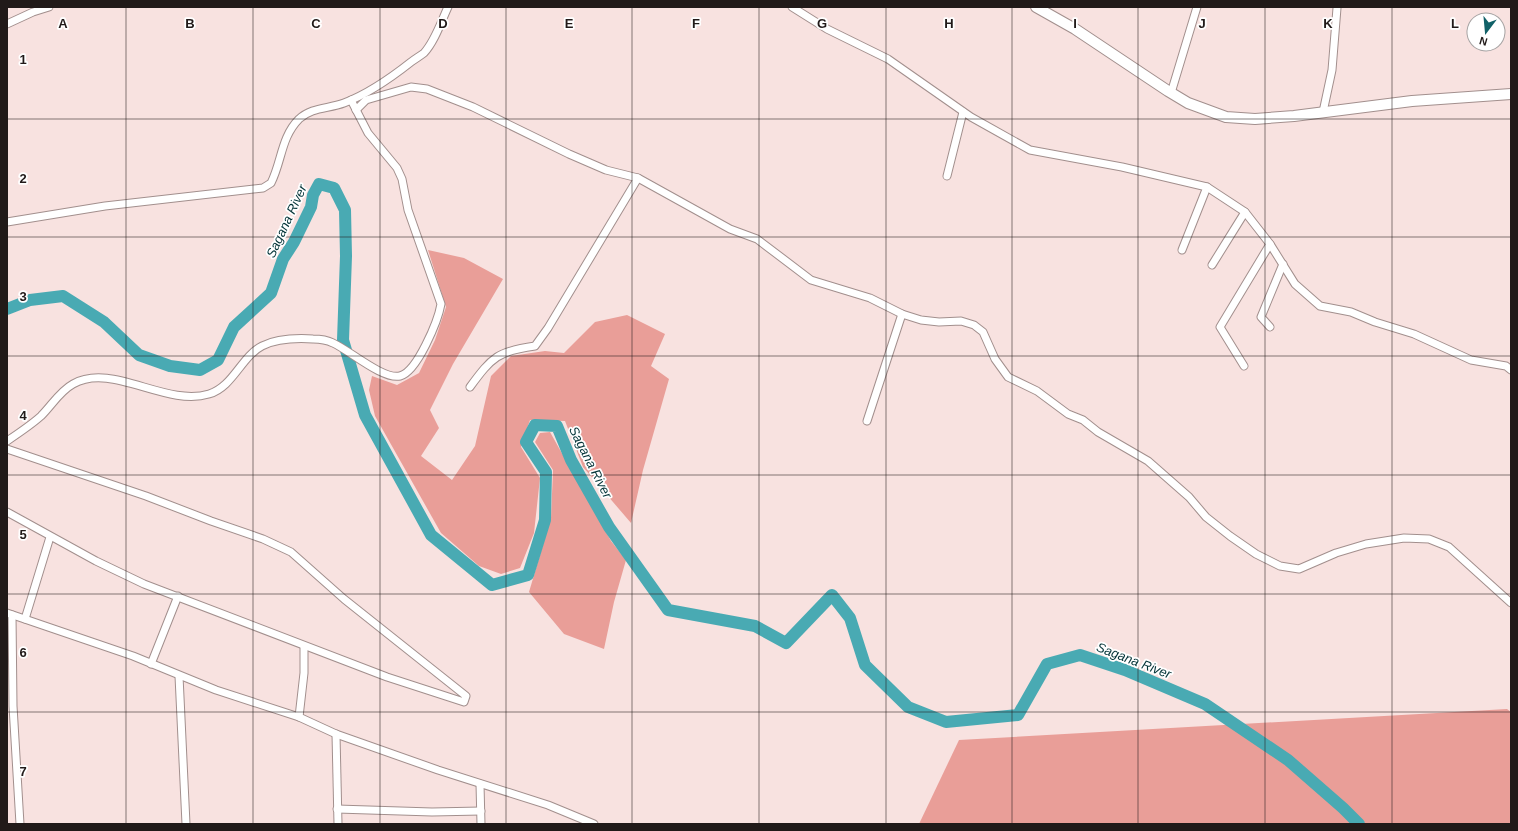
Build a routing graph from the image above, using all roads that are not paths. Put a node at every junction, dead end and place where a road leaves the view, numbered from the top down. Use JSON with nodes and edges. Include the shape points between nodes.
{"nodes":[{"id":1,"x":49,"y":7,"type":"edge"},
{"id":2,"x":448,"y":7,"type":"edge"},
{"id":3,"x":792,"y":7,"type":"edge"},
{"id":4,"x":1036,"y":7,"type":"edge"},
{"id":5,"x":1197,"y":7,"type":"edge"},
{"id":6,"x":1337,"y":8,"type":"dead end"},
{"id":7,"x":7,"y":24,"type":"edge"},
{"id":8,"x":1171,"y":93,"type":"junction"},
{"id":9,"x":1511,"y":94,"type":"edge"},
{"id":10,"x":351,"y":100,"type":"junction"},
{"id":11,"x":356,"y":110,"type":"junction"},
{"id":12,"x":963,"y":112,"type":"junction"},
{"id":13,"x":1323,"y":112,"type":"junction"},
{"id":14,"x":947,"y":176,"type":"dead end"},
{"id":15,"x":638,"y":178,"type":"junction"},
{"id":16,"x":1207,"y":187,"type":"junction"},
{"id":17,"x":1245,"y":212,"type":"junction"},
{"id":18,"x":7,"y":222,"type":"edge"},
{"id":19,"x":1270,"y":244,"type":"junction"},
{"id":20,"x":1182,"y":250,"type":"dead end"},
{"id":21,"x":1283,"y":264,"type":"junction"},
{"id":22,"x":1212,"y":265,"type":"dead end"},
{"id":23,"x":902,"y":314,"type":"junction"},
{"id":24,"x":1270,"y":327,"type":"dead end"},
{"id":25,"x":1244,"y":366,"type":"dead end"},
{"id":26,"x":1511,"y":370,"type":"edge"},
{"id":27,"x":470,"y":387,"type":"dead end"},
{"id":28,"x":867,"y":421,"type":"dead end"},
{"id":29,"x":7,"y":440,"type":"edge"},
{"id":30,"x":7,"y":449,"type":"edge"},
{"id":31,"x":7,"y":512,"type":"edge"},
{"id":32,"x":50,"y":537,"type":"junction"},
{"id":33,"x":178,"y":596,"type":"junction"},
{"id":34,"x":1511,"y":603,"type":"edge"},
{"id":35,"x":9,"y":614,"type":"edge"},
{"id":36,"x":25,"y":619,"type":"junction"},
{"id":37,"x":304,"y":646,"type":"junction"},
{"id":38,"x":151,"y":664,"type":"junction"},
{"id":39,"x":179,"y":676,"type":"junction"},
{"id":40,"x":299,"y":717,"type":"junction"},
{"id":41,"x":336,"y":734,"type":"junction"},
{"id":42,"x":480,"y":784,"type":"junction"},
{"id":43,"x":338,"y":809,"type":"junction"},
{"id":44,"x":481,"y":811,"type":"junction"},
{"id":45,"x":20,"y":824,"type":"edge"},
{"id":46,"x":186,"y":824,"type":"edge"},
{"id":47,"x":338,"y":824,"type":"edge"},
{"id":48,"x":481,"y":824,"type":"edge"},
{"id":49,"x":594,"y":824,"type":"edge"}],
"edges":[{"from":1,"to":7,"type":"street"},
{"from":2,"to":10,"type":"street","via":[[424,53]]},
{"from":3,"to":12,"type":"street","via":[[827,29],[888,59]]},
{"from":4,"to":8,"type":"street","via":[[1075,29]]},
{"from":5,"to":8,"type":"street"},
{"from":6,"to":13,"type":"street","via":[[1332,70]]},
{"from":8,"to":13,"type":"street","via":[[1188,103],[1226,117],[1255,119]]},
{"from":9,"to":13,"type":"street","via":[[1412,101]]},
{"from":10,"to":11,"type":"street"},
{"from":10,"to":18,"type":"street","via":[[315,109],[298,120],[288,132],[272,183],[263,188],[142,201]]},
{"from":11,"to":15,"type":"street","via":[[371,98],[411,87],[427,88],[606,170]]},
{"from":11,"to":29,"type":"street","via":[[368,133],[397,168],[402,179],[408,210],[441,304],[440,313],[427,341],[419,356],[404,374],[399,376],[384,373],[332,342],[300,338],[263,346],[219,389],[203,395],[170,394],[115,380],[86,379],[65,389],[41,416]]},
{"from":12,"to":14,"type":"street"},
{"from":12,"to":16,"type":"street","via":[[1030,150],[1122,167]]},
{"from":15,"to":23,"type":"street","via":[[730,229],[757,239],[811,280],[870,298]]},
{"from":15,"to":27,"type":"street","via":[[535,346],[502,353],[488,363]]},
{"from":16,"to":17,"type":"street"},
{"from":16,"to":20,"type":"street"},
{"from":17,"to":19,"type":"street"},
{"from":17,"to":22,"type":"street"},
{"from":19,"to":21,"type":"street"},
{"from":19,"to":25,"type":"street","via":[[1220,327]]},
{"from":21,"to":24,"type":"street","via":[[1261,317]]},
{"from":21,"to":26,"type":"street","via":[[1295,284],[1320,306],[1351,312],[1414,334],[1471,360],[1506,366]]},
{"from":23,"to":28,"type":"street"},
{"from":23,"to":34,"type":"street","via":[[921,320],[961,321],[974,325],[983,332],[995,359],[1008,377],[1037,391],[1068,414],[1083,420],[1098,432],[1148,461],[1189,497],[1206,517],[1256,554],[1280,566],[1299,569],[1336,553],[1366,544],[1404,538],[1429,539],[1448,547]]},
{"from":30,"to":37,"type":"street","via":[[146,496],[263,539],[291,552],[344,599],[466,696],[464,702]]},
{"from":31,"to":32,"type":"street"},
{"from":32,"to":33,"type":"street","via":[[144,584]]},
{"from":32,"to":36,"type":"street"},
{"from":33,"to":37,"type":"street"},
{"from":33,"to":38,"type":"street"},
{"from":35,"to":36,"type":"street"},
{"from":35,"to":45,"type":"street"},
{"from":36,"to":38,"type":"street"},
{"from":37,"to":40,"type":"street"},
{"from":38,"to":39,"type":"street"},
{"from":39,"to":40,"type":"street"},
{"from":39,"to":46,"type":"street"},
{"from":40,"to":41,"type":"street"},
{"from":41,"to":42,"type":"street"},
{"from":41,"to":43,"type":"street"},
{"from":42,"to":44,"type":"street"},
{"from":42,"to":49,"type":"street"},
{"from":43,"to":44,"type":"street"},
{"from":43,"to":47,"type":"street"},
{"from":44,"to":48,"type":"street"}]}
